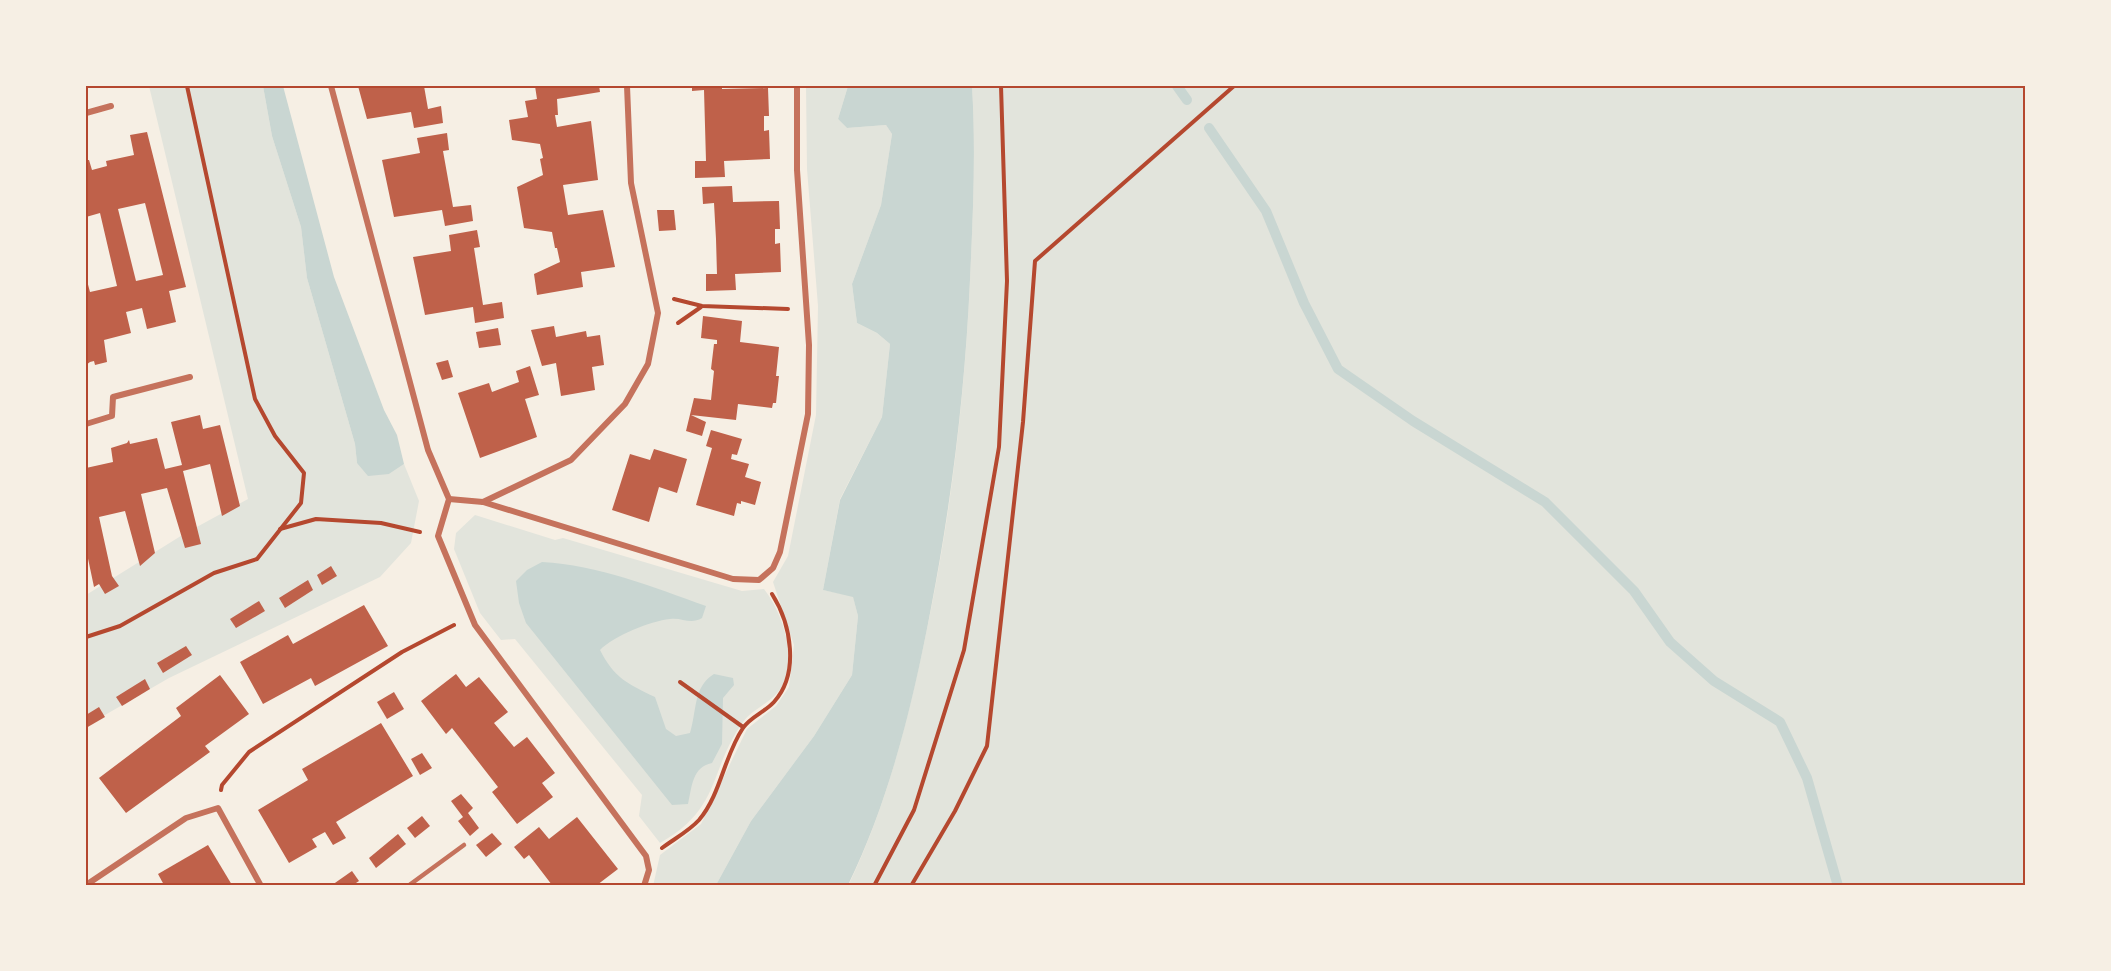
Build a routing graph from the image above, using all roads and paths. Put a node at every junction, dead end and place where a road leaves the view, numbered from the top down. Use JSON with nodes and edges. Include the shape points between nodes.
{"nodes":[{"id":1,"x":187,"y":86,"type":"edge"},
{"id":2,"x":332,"y":86,"type":"edge"},
{"id":3,"x":627,"y":86,"type":"edge"},
{"id":4,"x":797,"y":86,"type":"edge"},
{"id":5,"x":1001,"y":86,"type":"edge"},
{"id":6,"x":1234,"y":86,"type":"edge"},
{"id":7,"x":111,"y":106,"type":"dead end"},
{"id":8,"x":86,"y":112,"type":"edge"},
{"id":9,"x":655,"y":294,"type":"junction"},
{"id":10,"x":807,"y":310,"type":"junction"},
{"id":11,"x":190,"y":377,"type":"dead end"},
{"id":12,"x":86,"y":424,"type":"edge"},
{"id":13,"x":449,"y":499,"type":"junction"},
{"id":14,"x":483,"y":502,"type":"junction"},
{"id":15,"x":279,"y":530,"type":"junction"},
{"id":16,"x":438,"y":536,"type":"junction"},
{"id":17,"x":763,"y":578,"type":"junction"},
{"id":18,"x":453,"y":625,"type":"dead end"},
{"id":19,"x":86,"y":637,"type":"edge"},
{"id":20,"x":681,"y":682,"type":"dead end"},
{"id":21,"x":743,"y":727,"type":"junction"},
{"id":22,"x":218,"y":808,"type":"junction"},
{"id":23,"x":464,"y":846,"type":"dead end"},
{"id":24,"x":646,"y":856,"type":"junction"},
{"id":25,"x":86,"y":885,"type":"edge"},
{"id":26,"x":261,"y":885,"type":"edge"},
{"id":27,"x":408,"y":885,"type":"edge"},
{"id":28,"x":644,"y":885,"type":"edge"},
{"id":29,"x":874,"y":885,"type":"edge"},
{"id":30,"x":911,"y":885,"type":"edge"}],
"edges":[{"from":1,"to":15,"type":"path","via":[[255,399],[275,436],[304,473],[301,503]]},
{"from":2,"to":13,"type":"street","via":[[428,450]]},
{"from":3,"to":9,"type":"street","via":[[631,183]]},
{"from":4,"to":10,"type":"street","via":[[797,171]]},
{"from":5,"to":29,"type":"path","via":[[1007,281],[999,447],[964,650],[914,810]]},
{"from":6,"to":30,"type":"path","via":[[1035,261],[1023,422],[987,746],[955,811]]},
{"from":7,"to":8,"type":"street"},
{"from":9,"to":10,"type":"path","via":[[702,306]]},
{"from":9,"to":14,"type":"street","via":[[658,312],[648,364],[625,404],[571,460]]},
{"from":10,"to":17,"type":"street","via":[[808,414],[780,552]]},
{"from":11,"to":12,"type":"street","via":[[114,397],[112,416]]},
{"from":13,"to":14,"type":"street"},
{"from":13,"to":16,"type":"street"},
{"from":14,"to":17,"type":"street","via":[[733,579]]},
{"from":15,"to":16,"type":"path","via":[[316,519],[381,523]]},
{"from":15,"to":19,"type":"path","via":[[258,559],[214,573],[120,626]]},
{"from":16,"to":24,"type":"street","via":[[475,625]]},
{"from":17,"to":21,"type":"path","via":[[783,618],[790,662],[786,686],[774,703]]},
{"from":18,"to":22,"type":"path","via":[[402,652],[249,752],[222,785]]},
{"from":20,"to":21,"type":"path"},
{"from":21,"to":24,"type":"path","via":[[698,821]]},
{"from":22,"to":25,"type":"street","via":[[186,818]]},
{"from":22,"to":26,"type":"street"},
{"from":23,"to":27,"type":"lane"},
{"from":24,"to":28,"type":"street","via":[[649,870]]}]}
